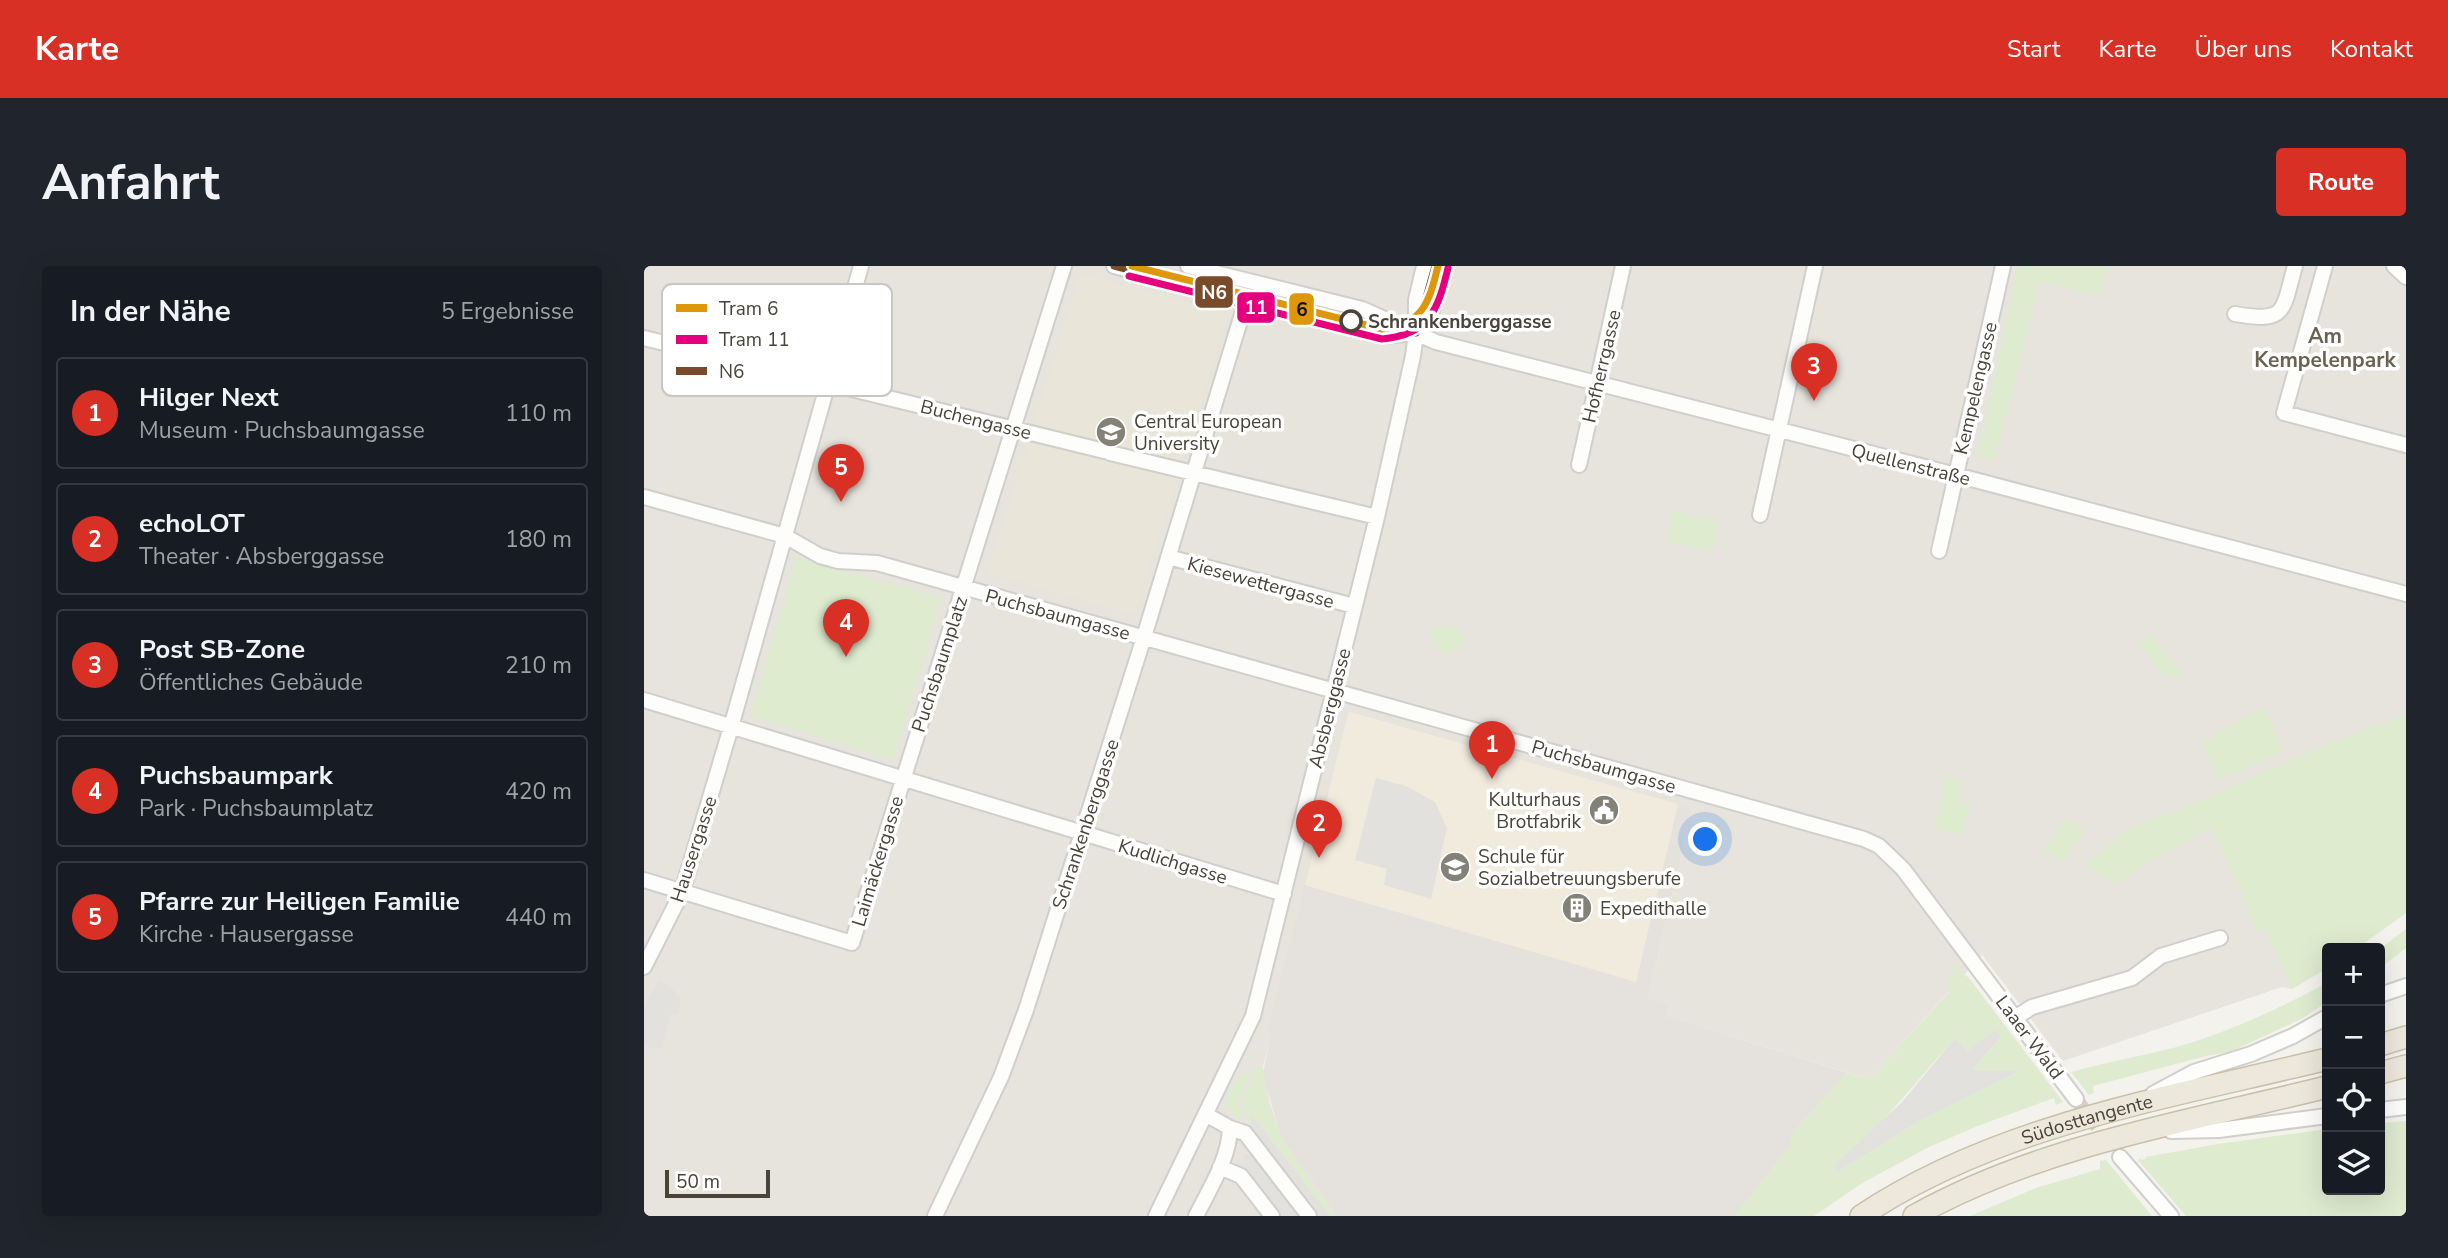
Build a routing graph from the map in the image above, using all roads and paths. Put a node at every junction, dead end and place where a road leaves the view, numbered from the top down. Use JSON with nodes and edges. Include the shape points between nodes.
{"nodes":[{"id":1,"x":861,"y":266,"type":"edge"},
{"id":2,"x":1064,"y":266,"type":"edge"},
{"id":3,"x":1114,"y":266,"type":"edge"},
{"id":4,"x":1188,"y":266,"type":"edge"},
{"id":5,"x":1424,"y":266,"type":"edge"},
{"id":6,"x":1434,"y":266,"type":"edge"},
{"id":7,"x":1443,"y":266,"type":"edge"},
{"id":8,"x":1623,"y":266,"type":"edge"},
{"id":9,"x":1815,"y":266,"type":"edge"},
{"id":10,"x":2003,"y":266,"type":"edge"},
{"id":11,"x":2295,"y":266,"type":"edge"},
{"id":12,"x":2325,"y":266,"type":"edge"},
{"id":13,"x":2394,"y":266,"type":"edge"},
{"id":14,"x":2406,"y":277,"type":"edge"},
{"id":15,"x":856,"y":284,"type":"edge"},
{"id":16,"x":1246,"y":301,"type":"junction"},
{"id":17,"x":2235,"y":314,"type":"dead end"},
{"id":18,"x":1416,"y":333,"type":"junction"},
{"id":19,"x":644,"y":338,"type":"edge"},
{"id":20,"x":662,"y":342,"type":"edge"},
{"id":21,"x":1597,"y":384,"type":"junction"},
{"id":22,"x":826,"y":396,"type":"edge"},
{"id":23,"x":885,"y":396,"type":"edge"},
{"id":24,"x":1013,"y":429,"type":"junction"},
{"id":25,"x":1779,"y":430,"type":"junction"},
{"id":26,"x":2406,"y":445,"type":"edge"},
{"id":27,"x":1579,"y":465,"type":"dead end"},
{"id":28,"x":1193,"y":473,"type":"junction"},
{"id":29,"x":1956,"y":475,"type":"junction"},
{"id":30,"x":644,"y":497,"type":"edge"},
{"id":31,"x":1760,"y":515,"type":"dead end"},
{"id":32,"x":1377,"y":517,"type":"junction"},
{"id":33,"x":785,"y":536,"type":"junction"},
{"id":34,"x":1939,"y":551,"type":"dead end"},
{"id":35,"x":1168,"y":557,"type":"junction"},
{"id":36,"x":965,"y":588,"type":"junction"},
{"id":37,"x":2406,"y":594,"type":"edge"},
{"id":38,"x":1354,"y":606,"type":"junction"},
{"id":39,"x":1144,"y":637,"type":"junction"},
{"id":40,"x":1334,"y":692,"type":"junction"},
{"id":41,"x":644,"y":700,"type":"edge"},
{"id":42,"x":731,"y":727,"type":"junction"},
{"id":43,"x":902,"y":778,"type":"junction"},
{"id":44,"x":1082,"y":834,"type":"junction"},
{"id":45,"x":644,"y":880,"type":"edge"},
{"id":46,"x":682,"y":892,"type":"junction"},
{"id":47,"x":1284,"y":894,"type":"junction"},
{"id":48,"x":2220,"y":937,"type":"dead end"},
{"id":49,"x":644,"y":967,"type":"edge"},
{"id":50,"x":1984,"y":976,"type":"joint"},
{"id":51,"x":2406,"y":986,"type":"edge"},
{"id":52,"x":2385,"y":993,"type":"edge"},
{"id":53,"x":2015,"y":1018,"type":"junction"},
{"id":54,"x":2322,"y":1020,"type":"edge"},
{"id":55,"x":2406,"y":1037,"type":"edge"},
{"id":56,"x":2385,"y":1043,"type":"edge"},
{"id":57,"x":2322,"y":1060,"type":"edge"},
{"id":58,"x":2406,"y":1066,"type":"edge"},
{"id":59,"x":2385,"y":1072,"type":"edge"},
{"id":60,"x":2322,"y":1088,"type":"edge"},
{"id":61,"x":2076,"y":1099,"type":"tunnel mouth"},
{"id":62,"x":2130,"y":1106,"type":"junction"},
{"id":63,"x":2406,"y":1107,"type":"edge"},
{"id":64,"x":2385,"y":1109,"type":"edge"},
{"id":65,"x":1207,"y":1115,"type":"junction"},
{"id":66,"x":2322,"y":1117,"type":"edge"},
{"id":67,"x":1230,"y":1128,"type":"junction"},
{"id":68,"x":2138,"y":1132,"type":"junction"},
{"id":69,"x":2120,"y":1157,"type":"tunnel mouth"},
{"id":70,"x":1220,"y":1167,"type":"junction"},
{"id":71,"x":935,"y":1216,"type":"edge"},
{"id":72,"x":1156,"y":1216,"type":"edge"},
{"id":73,"x":1196,"y":1216,"type":"edge"},
{"id":74,"x":1272,"y":1216,"type":"edge"},
{"id":75,"x":1309,"y":1216,"type":"edge"},
{"id":76,"x":1861,"y":1216,"type":"edge"},
{"id":77,"x":1914,"y":1216,"type":"edge"},
{"id":78,"x":2171,"y":1216,"type":"edge"}],
"edges":[{"from":1,"to":15,"type":"street"},
{"from":2,"to":24,"type":"street"},
{"from":3,"to":16,"type":"street","name":"Quellenstraße"},
{"from":4,"to":18,"type":"street","name":"Quellenstraße","via":[[1362,309]]},
{"from":5,"to":18,"type":"street","name":"Absberggasse","via":[[1416,300]]},
{"from":6,"to":18,"type":"street","name":"Absberggasse"},
{"from":7,"to":18,"type":"street","name":"Absberggasse","via":[[1431,314]]},
{"from":8,"to":21,"type":"street","name":"Hofherrgasse"},
{"from":9,"to":25,"type":"street"},
{"from":10,"to":29,"type":"street","name":"Kempelengasse"},
{"from":11,"to":17,"type":"street","via":[[2284,305],[2273,317]]},
{"from":12,"to":26,"type":"street","via":[[2284,413]]},
{"from":13,"to":14,"type":"street"},
{"from":16,"to":18,"type":"street","name":"Quellenstraße","via":[[1384,336]]},
{"from":16,"to":28,"type":"street","name":"Schrankenberggasse"},
{"from":18,"to":21,"type":"street","name":"Quellenstraße"},
{"from":18,"to":32,"type":"street","name":"Absberggasse"},
{"from":19,"to":20,"type":"street","name":"Buchengasse"},
{"from":21,"to":25,"type":"street","name":"Quellenstraße"},
{"from":21,"to":27,"type":"street","name":"Hofherrgasse"},
{"from":22,"to":33,"type":"street"},
{"from":23,"to":24,"type":"street","name":"Buchengasse"},
{"from":24,"to":28,"type":"street","name":"Buchengasse"},
{"from":24,"to":36,"type":"street"},
{"from":25,"to":29,"type":"street","name":"Quellenstraße"},
{"from":25,"to":31,"type":"street"},
{"from":28,"to":32,"type":"street","name":"Buchengasse"},
{"from":28,"to":35,"type":"street","name":"Schrankenberggasse"},
{"from":29,"to":34,"type":"street","name":"Kempelengasse"},
{"from":29,"to":37,"type":"street","name":"Quellenstraße"},
{"from":30,"to":33,"type":"street"},
{"from":32,"to":38,"type":"street","name":"Absberggasse"},
{"from":33,"to":36,"type":"street","name":"Puchsbaumplatz","via":[[820,556],[877,564]]},
{"from":33,"to":42,"type":"street"},
{"from":35,"to":38,"type":"street","name":"Kiesewettergasse"},
{"from":35,"to":39,"type":"street","name":"Schrankenberggasse"},
{"from":36,"to":39,"type":"street","name":"Puchsbaumgasse"},
{"from":36,"to":43,"type":"street","name":"Puchsbaumplatz"},
{"from":38,"to":40,"type":"street","name":"Absberggasse"},
{"from":39,"to":40,"type":"street","name":"Puchsbaumgasse"},
{"from":39,"to":44,"type":"street","name":"Schrankenberggasse"},
{"from":40,"to":47,"type":"street","name":"Absberggasse"},
{"from":40,"to":50,"type":"street","name":"Puchsbaumgasse","via":[[1864,839],[1892,856]]},
{"from":41,"to":42,"type":"street"},
{"from":42,"to":43,"type":"street"},
{"from":42,"to":46,"type":"street","name":"Hausergasse"},
{"from":43,"to":44,"type":"street","name":"Kudlichgasse"},
{"from":43,"to":46,"type":"street","name":"Laimäckergasse","via":[[852,943]]},
{"from":44,"to":47,"type":"street","name":"Kudlichgasse"},
{"from":44,"to":71,"type":"street","name":"Schrankenberggasse","via":[[1012,1050]]},
{"from":45,"to":46,"type":"street"},
{"from":46,"to":49,"type":"street","name":"Hausergasse"},
{"from":47,"to":65,"type":"street","name":"Absberggasse","via":[[1253,1016]]},
{"from":48,"to":53,"type":"street","via":[[2161,956],[2132,978],[2032,1007]]},
{"from":50,"to":53,"type":"street","name":"Laaer Wald"},
{"from":51,"to":52,"type":"street"},
{"from":53,"to":61,"type":"street","name":"Laaer Wald"},
{"from":54,"to":62,"type":"street","via":[[2251,1054],[2194,1072]]},
{"from":55,"to":56,"type":"highway"},
{"from":57,"to":62,"type":"highway","name":"Südosttangente"},
{"from":58,"to":59,"type":"highway"},
{"from":60,"to":68,"type":"highway","name":"Südosttangente"},
{"from":62,"to":76,"type":"highway","name":"Südosttangente","via":[[1986,1152],[1912,1185]]},
{"from":63,"to":64,"type":"street"},
{"from":65,"to":67,"type":"street"},
{"from":65,"to":72,"type":"street","name":"Absberggasse"},
{"from":66,"to":68,"type":"street","via":[[2219,1130]]},
{"from":67,"to":70,"type":"street"},
{"from":67,"to":75,"type":"street","via":[[1245,1133]]},
{"from":68,"to":77,"type":"highway","name":"Südosttangente","via":[[2031,1163]]},
{"from":69,"to":78,"type":"street"},
{"from":70,"to":73,"type":"street"},
{"from":70,"to":74,"type":"street","via":[[1241,1176]]}]}
